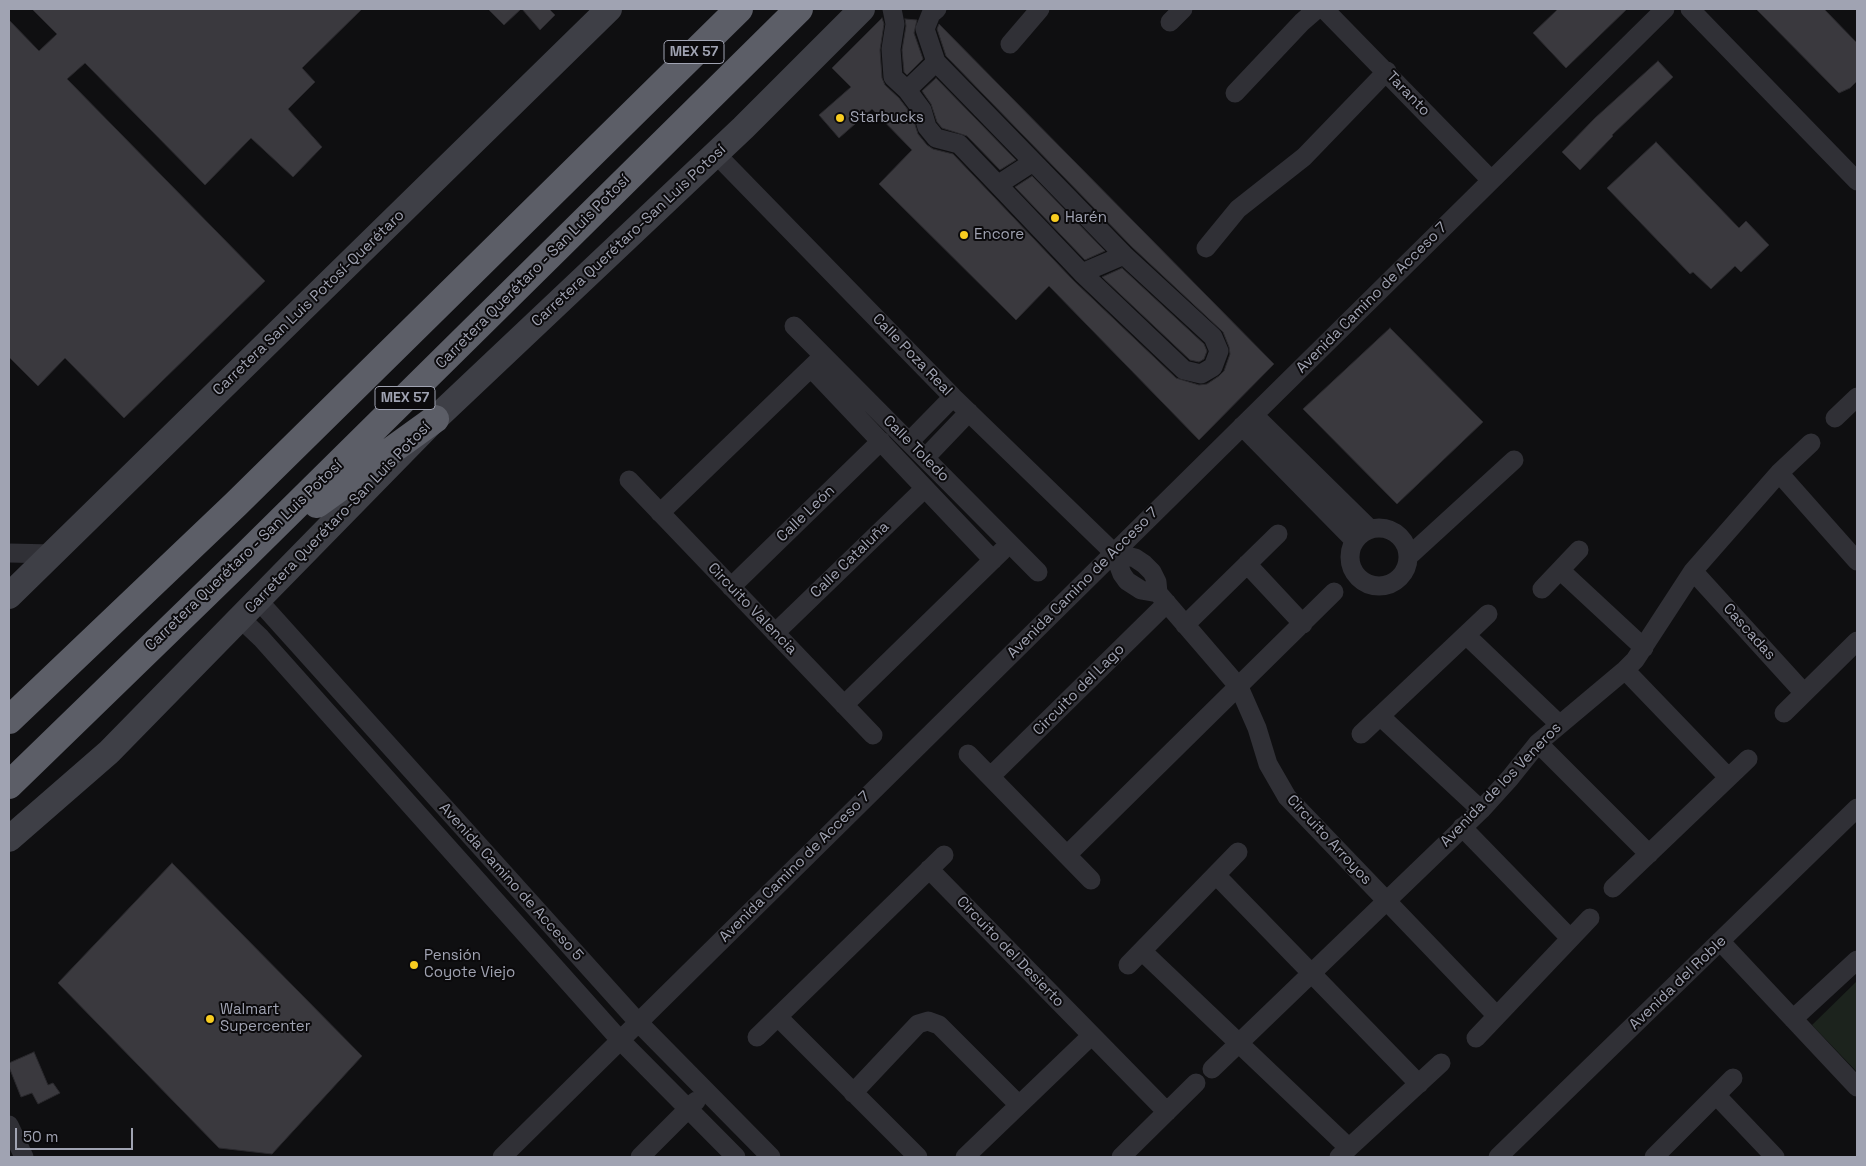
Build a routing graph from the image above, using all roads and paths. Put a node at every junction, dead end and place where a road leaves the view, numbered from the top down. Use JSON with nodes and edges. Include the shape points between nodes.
{"nodes":[{"id":1,"x":609,"y":9,"type":"edge"},
{"id":2,"x":719,"y":9,"type":"edge"},
{"id":3,"x":739,"y":9,"type":"edge"},
{"id":4,"x":799,"y":9,"type":"edge"},
{"id":5,"x":862,"y":9,"type":"edge"},
{"id":6,"x":892,"y":9,"type":"edge"},
{"id":7,"x":938,"y":9,"type":"edge"},
{"id":8,"x":1040,"y":9,"type":"edge"},
{"id":9,"x":1317,"y":9,"type":"edge"},
{"id":10,"x":1324,"y":9,"type":"edge"},
{"id":11,"x":1665,"y":9,"type":"edge"},
{"id":12,"x":1690,"y":9,"type":"edge"},
{"id":13,"x":1010,"y":44,"type":"dead end"},
{"id":14,"x":936,"y":62,"type":"junction"},
{"id":15,"x":1387,"y":72,"type":"junction"},
{"id":16,"x":907,"y":90,"type":"junction"},
{"id":17,"x":1235,"y":94,"type":"dead end"},
{"id":18,"x":650,"y":96,"type":"junction"},
{"id":19,"x":715,"y":153,"type":"junction"},
{"id":20,"x":1033,"y":162,"type":"junction"},
{"id":21,"x":1491,"y":180,"type":"junction"},
{"id":22,"x":1857,"y":181,"type":"edge"},
{"id":23,"x":998,"y":184,"type":"junction"},
{"id":24,"x":1206,"y":248,"type":"dead end"},
{"id":25,"x":1124,"y":254,"type":"junction"},
{"id":26,"x":1082,"y":273,"type":"junction"},
{"id":27,"x":794,"y":326,"type":"dead end"},
{"id":28,"x":817,"y":362,"type":"junction"},
{"id":29,"x":953,"y":397,"type":"junction"},
{"id":30,"x":1857,"y":397,"type":"edge"},
{"id":31,"x":969,"y":412,"type":"junction"},
{"id":32,"x":1835,"y":418,"type":"dead end"},
{"id":33,"x":435,"y":419,"type":"junction"},
{"id":34,"x":1248,"y":420,"type":"junction"},
{"id":35,"x":881,"y":441,"type":"junction"},
{"id":36,"x":909,"y":442,"type":"junction"},
{"id":37,"x":1811,"y":443,"type":"dead end"},
{"id":38,"x":925,"y":458,"type":"junction"},
{"id":39,"x":1514,"y":460,"type":"dead end"},
{"id":40,"x":1299,"y":472,"type":"junction"},
{"id":41,"x":1779,"y":473,"type":"junction"},
{"id":42,"x":629,"y":480,"type":"dead end"},
{"id":43,"x":925,"y":488,"type":"junction"},
{"id":44,"x":660,"y":514,"type":"junction"},
{"id":45,"x":1370,"y":529,"type":"junction"},
{"id":46,"x":1278,"y":534,"type":"dead end"},
{"id":47,"x":1355,"y":541,"type":"junction"},
{"id":48,"x":1010,"y":544,"type":"junction"},
{"id":49,"x":1579,"y":550,"type":"dead end"},
{"id":50,"x":9,"y":553,"type":"edge"},
{"id":51,"x":1114,"y":553,"type":"junction"},
{"id":52,"x":53,"y":554,"type":"junction"},
{"id":53,"x":246,"y":554,"type":"junction"},
{"id":54,"x":1408,"y":557,"type":"junction"},
{"id":55,"x":993,"y":560,"type":"junction"},
{"id":56,"x":1857,"y":561,"type":"edge"},
{"id":57,"x":1247,"y":564,"type":"junction"},
{"id":58,"x":1560,"y":570,"type":"junction"},
{"id":59,"x":1693,"y":571,"type":"junction"},
{"id":60,"x":1038,"y":572,"type":"dead end"},
{"id":61,"x":731,"y":587,"type":"junction"},
{"id":62,"x":1542,"y":589,"type":"dead end"},
{"id":63,"x":1334,"y":592,"type":"dead end"},
{"id":64,"x":9,"y":596,"type":"edge"},
{"id":65,"x":1163,"y":598,"type":"junction"},
{"id":66,"x":249,"y":609,"type":"junction"},
{"id":67,"x":1488,"y":614,"type":"dead end"},
{"id":68,"x":1303,"y":624,"type":"junction"},
{"id":69,"x":1185,"y":625,"type":"junction"},
{"id":70,"x":775,"y":633,"type":"junction"},
{"id":71,"x":1466,"y":635,"type":"junction"},
{"id":72,"x":1857,"y":640,"type":"edge"},
{"id":73,"x":1644,"y":648,"type":"junction"},
{"id":74,"x":1625,"y":670,"type":"junction"},
{"id":75,"x":322,"y":671,"type":"junction"},
{"id":76,"x":1239,"y":687,"type":"junction"},
{"id":77,"x":307,"y":689,"type":"junction"},
{"id":78,"x":1804,"y":694,"type":"junction"},
{"id":79,"x":844,"y":705,"type":"junction"},
{"id":80,"x":1784,"y":713,"type":"dead end"},
{"id":81,"x":1380,"y":716,"type":"junction"},
{"id":82,"x":9,"y":720,"type":"edge"},
{"id":83,"x":1559,"y":724,"type":"junction"},
{"id":84,"x":1361,"y":734,"type":"dead end"},
{"id":85,"x":873,"y":735,"type":"dead end"},
{"id":86,"x":1538,"y":743,"type":"junction"},
{"id":87,"x":968,"y":754,"type":"dead end"},
{"id":88,"x":1748,"y":759,"type":"dead end"},
{"id":89,"x":404,"y":763,"type":"junction"},
{"id":90,"x":991,"y":776,"type":"junction"},
{"id":91,"x":1728,"y":777,"type":"junction"},
{"id":92,"x":388,"y":779,"type":"junction"},
{"id":93,"x":9,"y":785,"type":"edge"},
{"id":94,"x":1857,"y":808,"type":"edge"},
{"id":95,"x":1481,"y":810,"type":"junction"},
{"id":96,"x":1462,"y":827,"type":"junction"},
{"id":97,"x":9,"y":839,"type":"edge"},
{"id":98,"x":478,"y":845,"type":"junction"},
{"id":99,"x":1238,"y":852,"type":"dead end"},
{"id":100,"x":944,"y":854,"type":"dead end"},
{"id":101,"x":1649,"y":854,"type":"junction"},
{"id":102,"x":1068,"y":855,"type":"junction"},
{"id":103,"x":458,"y":858,"type":"junction"},
{"id":104,"x":929,"y":869,"type":"junction"},
{"id":105,"x":1216,"y":875,"type":"junction"},
{"id":106,"x":1091,"y":880,"type":"dead end"},
{"id":107,"x":1613,"y":888,"type":"dead end"},
{"id":108,"x":1386,"y":901,"type":"junction"},
{"id":109,"x":1590,"y":918,"type":"dead end"},
{"id":110,"x":545,"y":919,"type":"junction"},
{"id":111,"x":526,"y":934,"type":"junction"},
{"id":112,"x":1570,"y":938,"type":"junction"},
{"id":113,"x":1720,"y":941,"type":"junction"},
{"id":114,"x":1142,"y":951,"type":"junction"},
{"id":115,"x":1857,"y":960,"type":"edge"},
{"id":116,"x":1128,"y":965,"type":"dead end"},
{"id":117,"x":1311,"y":973,"type":"junction"},
{"id":118,"x":1497,"y":1016,"type":"junction"},
{"id":119,"x":778,"y":1017,"type":"junction"},
{"id":120,"x":1793,"y":1019,"type":"junction"},
{"id":121,"x":638,"y":1022,"type":"junction"},
{"id":122,"x":1091,"y":1036,"type":"junction"},
{"id":123,"x":757,"y":1038,"type":"dead end"},
{"id":124,"x":1476,"y":1038,"type":"dead end"},
{"id":125,"x":620,"y":1040,"type":"junction"},
{"id":126,"x":1239,"y":1043,"type":"junction"},
{"id":127,"x":1441,"y":1063,"type":"dead end"},
{"id":128,"x":1212,"y":1069,"type":"dead end"},
{"id":129,"x":1732,"y":1078,"type":"dead end"},
{"id":130,"x":1196,"y":1083,"type":"dead end"},
{"id":131,"x":1419,"y":1084,"type":"junction"},
{"id":132,"x":1857,"y":1087,"type":"edge"},
{"id":133,"x":706,"y":1091,"type":"junction"},
{"id":134,"x":853,"y":1093,"type":"junction"},
{"id":135,"x":1716,"y":1095,"type":"junction"},
{"id":136,"x":1019,"y":1105,"type":"junction"},
{"id":137,"x":688,"y":1109,"type":"junction"},
{"id":138,"x":1166,"y":1112,"type":"junction"},
{"id":139,"x":9,"y":1125,"type":"edge"},
{"id":140,"x":1344,"y":1152,"type":"edge"},
{"id":141,"x":24,"y":1157,"type":"edge"},
{"id":142,"x":502,"y":1157,"type":"edge"},
{"id":143,"x":640,"y":1157,"type":"edge"},
{"id":144,"x":736,"y":1157,"type":"edge"},
{"id":145,"x":772,"y":1157,"type":"edge"},
{"id":146,"x":918,"y":1157,"type":"edge"},
{"id":147,"x":965,"y":1157,"type":"edge"},
{"id":148,"x":1121,"y":1157,"type":"edge"},
{"id":149,"x":1498,"y":1157,"type":"edge"},
{"id":150,"x":1654,"y":1157,"type":"edge"},
{"id":151,"x":1775,"y":1157,"type":"edge"}],
"edges":[{"from":1,"to":52,"type":"main road","name":"Carretera San Luis Potosí-Querétaro"},
{"from":2,"to":18,"type":"highway"},
{"from":3,"to":18,"type":"highway","number":"MEX 57"},
{"from":4,"to":53,"type":"highway","name":"Carretera Querétaro - San Luis Potosí","number":"MEX 57"},
{"from":5,"to":19,"type":"main road","name":"Carretera Querétaro-San Luis Potosí","via":[[773,100]]},
{"from":6,"to":16,"type":"street","via":[[895,24],[891,49],[893,77]]},
{"from":7,"to":14,"type":"street","via":[[925,29]]},
{"from":8,"to":13,"type":"street"},
{"from":9,"to":17,"type":"street"},
{"from":10,"to":15,"type":"street","name":"Taranto"},
{"from":11,"to":21,"type":"street","name":"Avenida Camino de Acceso 7"},
{"from":12,"to":22,"type":"street"},
{"from":14,"to":16,"type":"street"},
{"from":14,"to":20,"type":"street"},
{"from":15,"to":21,"type":"street","name":"Taranto"},
{"from":15,"to":24,"type":"street","via":[[1304,158],[1238,209]]},
{"from":16,"to":23,"type":"street","via":[[936,138],[960,144]]},
{"from":18,"to":82,"type":"highway","number":"MEX 57","via":[[236,504]]},
{"from":19,"to":29,"type":"street","name":"Calle Poza Real"},
{"from":19,"to":33,"type":"main road","name":"Carretera Querétaro-San Luis Potosí"},
{"from":20,"to":23,"type":"street"},
{"from":20,"to":25,"type":"street"},
{"from":21,"to":34,"type":"street","name":"Avenida Camino de Acceso 7"},
{"from":23,"to":26,"type":"street"},
{"from":25,"to":26,"type":"street"},
{"from":25,"to":26,"type":"street","via":[[1213,337],[1219,351],[1213,367],[1201,374],[1184,370]]},
{"from":27,"to":28,"type":"street","name":"Calle Toledo"},
{"from":28,"to":35,"type":"street","name":"Calle Toledo"},
{"from":28,"to":36,"type":"street","name":"Calle Toledo"},
{"from":28,"to":44,"type":"street"},
{"from":29,"to":31,"type":"street","name":"Calle Poza Real"},
{"from":29,"to":36,"type":"street"},
{"from":30,"to":32,"type":"street"},
{"from":31,"to":38,"type":"street"},
{"from":31,"to":51,"type":"street","name":"Calle Poza Real"},
{"from":33,"to":53,"type":"highway"},
{"from":33,"to":66,"type":"main road","name":"Carretera Querétaro-San Luis Potosí"},
{"from":34,"to":40,"type":"street"},
{"from":34,"to":51,"type":"street","name":"Avenida Camino de Acceso 7"},
{"from":35,"to":43,"type":"street","name":"Calle Toledo"},
{"from":35,"to":61,"type":"street","name":"Calle León"},
{"from":36,"to":38,"type":"street","name":"Calle Toledo"},
{"from":37,"to":41,"type":"street","name":"Avenida de los Veneros"},
{"from":38,"to":48,"type":"street","name":"Calle Toledo"},
{"from":39,"to":54,"type":"street"},
{"from":40,"to":45,"type":"street"},
{"from":40,"to":47,"type":"street"},
{"from":41,"to":56,"type":"street"},
{"from":41,"to":59,"type":"street","name":"Avenida de los Veneros"},
{"from":42,"to":44,"type":"street","name":"Circuito Valencia"},
{"from":43,"to":55,"type":"street","name":"Calle Toledo"},
{"from":43,"to":70,"type":"street","name":"Calle Cataluña"},
{"from":44,"to":61,"type":"street","name":"Circuito Valencia"},
{"from":45,"to":47,"type":"street"},
{"from":45,"to":54,"type":"street","via":[[1379,528],[1396,534],[1402,540]]},
{"from":46,"to":57,"type":"street"},
{"from":47,"to":54,"type":"street","via":[[1350,560],[1358,577],[1366,583],[1376,586],[1394,582],[1402,575]]},
{"from":48,"to":55,"type":"street"},
{"from":48,"to":60,"type":"street","name":"Calle Toledo"},
{"from":49,"to":58,"type":"street"},
{"from":50,"to":52,"type":"street"},
{"from":51,"to":65,"type":"street","name":"Circuito Arroyos","via":[[1135,558],[1144,564],[1152,572]]},
{"from":51,"to":121,"type":"street","name":"Avenida Camino de Acceso 7"},
{"from":52,"to":64,"type":"main road","name":"Carretera San Luis Potosí-Querétaro"},
{"from":53,"to":93,"type":"highway","name":"Carretera Querétaro - San Luis Potosí","number":"MEX 57"},
{"from":55,"to":79,"type":"street"},
{"from":57,"to":68,"type":"street"},
{"from":57,"to":69,"type":"street"},
{"from":58,"to":62,"type":"street"},
{"from":58,"to":73,"type":"street"},
{"from":59,"to":73,"type":"street","name":"Avenida de los Veneros"},
{"from":59,"to":78,"type":"street","name":"Cascadas"},
{"from":61,"to":70,"type":"street","name":"Circuito Valencia"},
{"from":63,"to":68,"type":"street"},
{"from":65,"to":69,"type":"street","name":"Circuito Arroyos"},
{"from":65,"to":90,"type":"street","name":"Circuito del Lago"},
{"from":66,"to":75,"type":"street","name":"Avenida Camino de Acceso 5"},
{"from":66,"to":77,"type":"street","name":"Avenida Camino de Acceso 5","via":[[261,638]]},
{"from":66,"to":97,"type":"main road","name":"Carretera Querétaro-San Luis Potosí","via":[[108,752]]},
{"from":67,"to":71,"type":"street"},
{"from":68,"to":76,"type":"street"},
{"from":69,"to":76,"type":"street","name":"Circuito Arroyos"},
{"from":70,"to":79,"type":"street","name":"Circuito Valencia"},
{"from":71,"to":81,"type":"street"},
{"from":71,"to":83,"type":"street"},
{"from":72,"to":78,"type":"street"},
{"from":73,"to":74,"type":"street","name":"Avenida de los Veneros"},
{"from":74,"to":83,"type":"street","name":"Avenida de los Veneros"},
{"from":74,"to":91,"type":"street"},
{"from":75,"to":77,"type":"street"},
{"from":75,"to":89,"type":"street","name":"Avenida Camino de Acceso 5"},
{"from":76,"to":102,"type":"street"},
{"from":76,"to":108,"type":"street","name":"Circuito Arroyos","via":[[1268,764],[1287,797]]},
{"from":77,"to":92,"type":"street","name":"Avenida Camino de Acceso 5"},
{"from":78,"to":80,"type":"street"},
{"from":79,"to":85,"type":"street","name":"Circuito Valencia"},
{"from":81,"to":84,"type":"street"},
{"from":81,"to":95,"type":"street"},
{"from":83,"to":86,"type":"street","name":"Avenida de los Veneros"},
{"from":86,"to":95,"type":"street","name":"Avenida de los Veneros"},
{"from":86,"to":101,"type":"street"},
{"from":87,"to":90,"type":"street"},
{"from":88,"to":91,"type":"street"},
{"from":89,"to":92,"type":"street"},
{"from":89,"to":98,"type":"street","name":"Avenida Camino de Acceso 5"},
{"from":90,"to":102,"type":"street"},
{"from":91,"to":101,"type":"street"},
{"from":92,"to":103,"type":"street","name":"Avenida Camino de Acceso 5"},
{"from":94,"to":113,"type":"street","name":"Avenida del Roble"},
{"from":95,"to":96,"type":"street","name":"Avenida de los Veneros"},
{"from":96,"to":108,"type":"street","name":"Avenida de los Veneros"},
{"from":96,"to":112,"type":"street"},
{"from":98,"to":103,"type":"street"},
{"from":98,"to":110,"type":"street","name":"Avenida Camino de Acceso 5"},
{"from":99,"to":105,"type":"street"},
{"from":100,"to":104,"type":"street"},
{"from":101,"to":107,"type":"street"},
{"from":102,"to":106,"type":"street"},
{"from":103,"to":111,"type":"street","name":"Avenida Camino de Acceso 5"},
{"from":104,"to":119,"type":"street"},
{"from":104,"to":122,"type":"street","name":"Circuito del Desierto"},
{"from":105,"to":114,"type":"street"},
{"from":105,"to":117,"type":"street"},
{"from":108,"to":117,"type":"street","name":"Avenida de los Veneros"},
{"from":108,"to":118,"type":"street","name":"Circuito Arroyos"},
{"from":109,"to":112,"type":"street"},
{"from":110,"to":111,"type":"street"},
{"from":110,"to":121,"type":"street","name":"Avenida Camino de Acceso 5"},
{"from":111,"to":125,"type":"street","name":"Avenida Camino de Acceso 5"},
{"from":112,"to":118,"type":"street"},
{"from":113,"to":120,"type":"street"},
{"from":113,"to":149,"type":"street","name":"Avenida del Roble"},
{"from":114,"to":116,"type":"street"},
{"from":114,"to":126,"type":"street"},
{"from":115,"to":120,"type":"street"},
{"from":117,"to":126,"type":"street","name":"Avenida de los Veneros"},
{"from":117,"to":131,"type":"street"},
{"from":118,"to":124,"type":"street"},
{"from":119,"to":123,"type":"street"},
{"from":119,"to":134,"type":"street"},
{"from":120,"to":132,"type":"street"},
{"from":121,"to":125,"type":"street","name":"Avenida Camino de Acceso 7"},
{"from":121,"to":133,"type":"street","name":"Avenida Camino de Acceso 5"},
{"from":122,"to":136,"type":"street"},
{"from":122,"to":138,"type":"street","name":"Circuito del Desierto"},
{"from":125,"to":137,"type":"street","name":"Avenida Camino de Acceso 5"},
{"from":125,"to":142,"type":"street","name":"Avenida Camino de Acceso 7"},
{"from":126,"to":128,"type":"street","name":"Avenida de los Veneros"},
{"from":126,"to":140,"type":"street"},
{"from":127,"to":131,"type":"street"},
{"from":129,"to":135,"type":"street"},
{"from":130,"to":138,"type":"street"},
{"from":131,"to":140,"type":"street"},
{"from":133,"to":137,"type":"street"},
{"from":133,"to":145,"type":"street","name":"Avenida Camino de Acceso 5"},
{"from":134,"to":136,"type":"street","via":[[918,1024],[928,1021],[939,1025]]},
{"from":134,"to":146,"type":"street"},
{"from":135,"to":150,"type":"street"},
{"from":135,"to":151,"type":"street"},
{"from":136,"to":147,"type":"street"},
{"from":137,"to":143,"type":"street"},
{"from":137,"to":144,"type":"street","name":"Avenida Camino de Acceso 5"},
{"from":138,"to":148,"type":"street"},
{"from":139,"to":141,"type":"street"}]}
